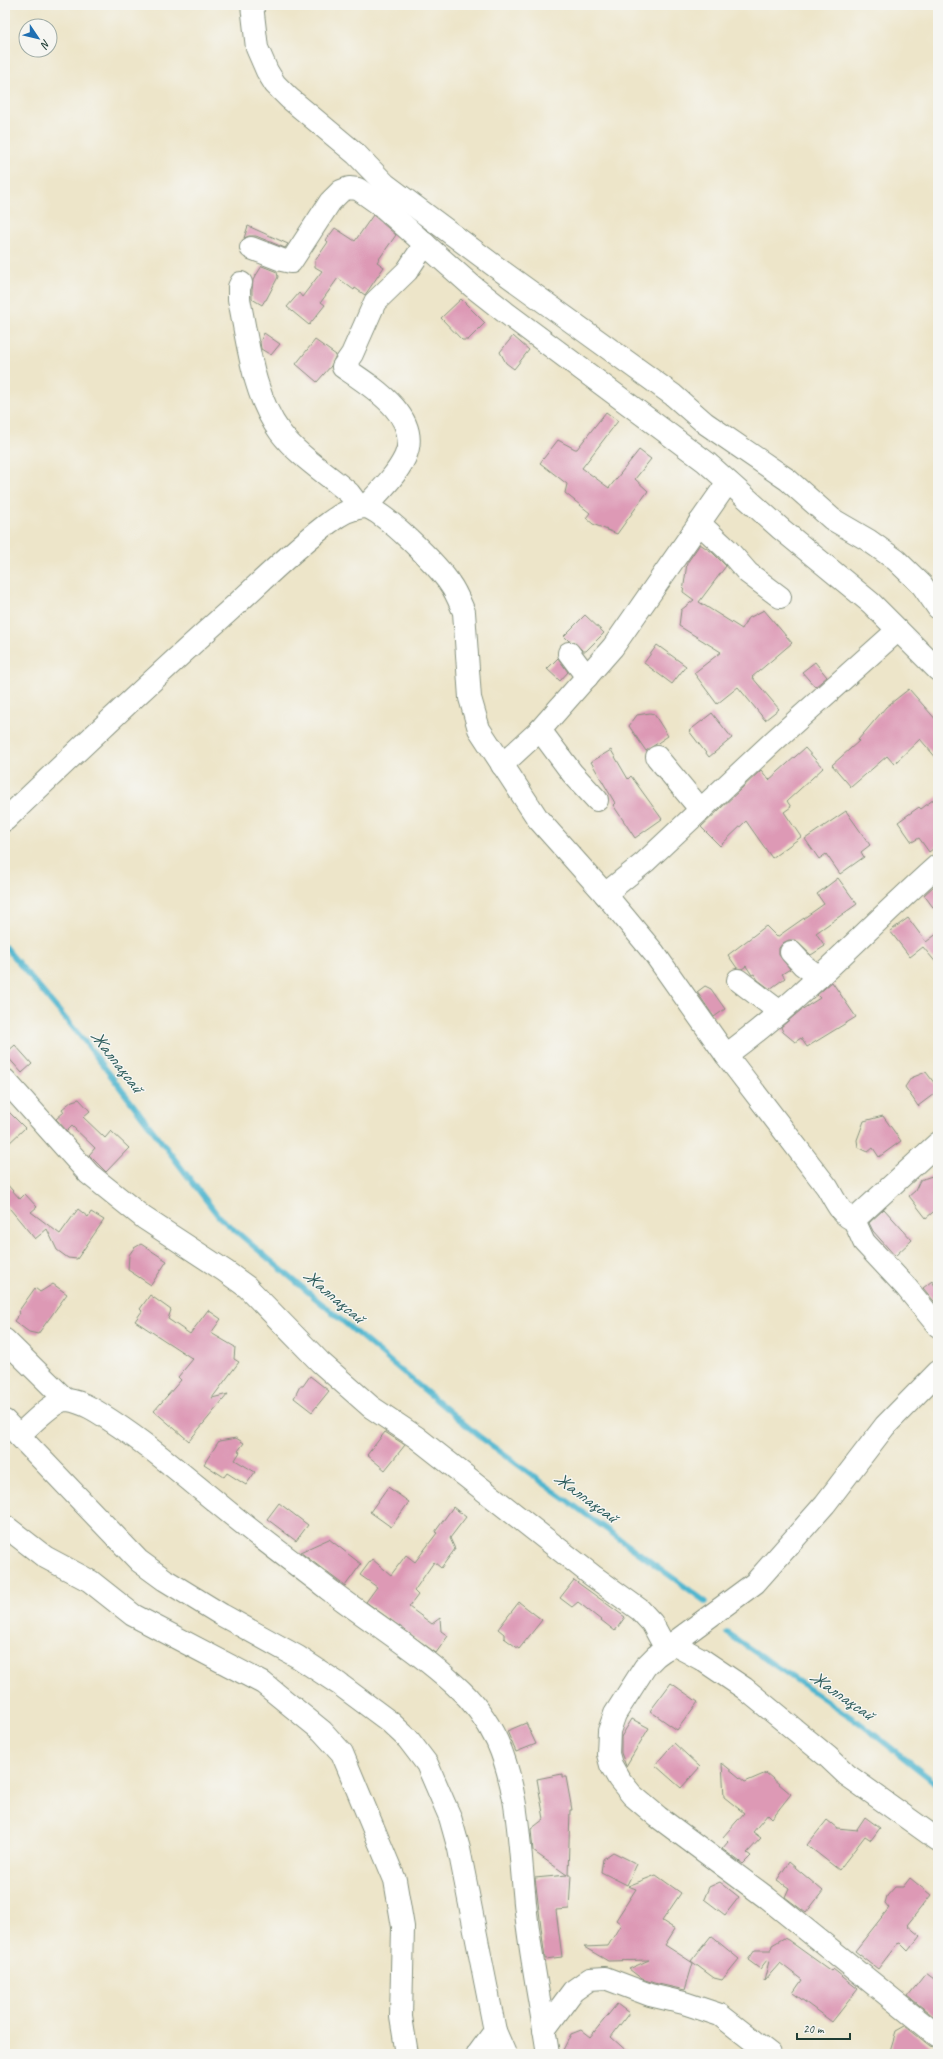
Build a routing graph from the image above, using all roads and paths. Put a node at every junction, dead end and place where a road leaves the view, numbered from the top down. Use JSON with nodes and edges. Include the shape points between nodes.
{"nodes":[{"id":1,"x":252,"y":5,"type":"edge"},
{"id":2,"x":426,"y":244,"type":"junction"},
{"id":3,"x":251,"y":248,"type":"dead end"},
{"id":4,"x":241,"y":282,"type":"dead end"},
{"id":5,"x":705,"y":423,"type":"junction"},
{"id":6,"x":706,"y":462,"type":"junction"},
{"id":7,"x":728,"y":482,"type":"junction"},
{"id":8,"x":360,"y":508,"type":"junction"},
{"id":9,"x":699,"y":524,"type":"junction"},
{"id":10,"x":780,"y":597,"type":"dead end"},
{"id":11,"x":938,"y":608,"type":"edge"},
{"id":12,"x":898,"y":630,"type":"junction"},
{"id":13,"x":569,"y":653,"type":"dead end"},
{"id":14,"x":938,"y":670,"type":"edge"},
{"id":15,"x":587,"y":677,"type":"junction"},
{"id":16,"x":540,"y":730,"type":"junction"},
{"id":17,"x":657,"y":758,"type":"dead end"},
{"id":18,"x":502,"y":765,"type":"junction"},
{"id":19,"x":598,"y":800,"type":"dead end"},
{"id":20,"x":701,"y":810,"type":"junction"},
{"id":21,"x":5,"y":820,"type":"edge"},
{"id":22,"x":938,"y":865,"type":"edge"},
{"id":23,"x":605,"y":894,"type":"junction"},
{"id":24,"x":791,"y":952,"type":"dead end"},
{"id":25,"x":819,"y":978,"type":"junction"},
{"id":26,"x":738,"y":980,"type":"dead end"},
{"id":27,"x":780,"y":1012,"type":"junction"},
{"id":28,"x":726,"y":1055,"type":"junction"},
{"id":29,"x":5,"y":1080,"type":"edge"},
{"id":30,"x":938,"y":1143,"type":"edge"},
{"id":31,"x":854,"y":1220,"type":"junction"},
{"id":32,"x":938,"y":1326,"type":"edge"},
{"id":33,"x":5,"y":1340,"type":"edge"},
{"id":34,"x":938,"y":1372,"type":"edge"},
{"id":35,"x":66,"y":1400,"type":"junction"},
{"id":36,"x":12,"y":1428,"type":"edge"},
{"id":37,"x":5,"y":1526,"type":"edge"},
{"id":38,"x":669,"y":1647,"type":"junction"},
{"id":39,"x":938,"y":1840,"type":"edge"},
{"id":40,"x":544,"y":2030,"type":"junction"},
{"id":41,"x":495,"y":2031,"type":"junction"},
{"id":42,"x":938,"y":2036,"type":"edge"},
{"id":43,"x":407,"y":2054,"type":"edge"},
{"id":44,"x":478,"y":2054,"type":"edge"},
{"id":45,"x":505,"y":2054,"type":"edge"},
{"id":46,"x":548,"y":2054,"type":"edge"},
{"id":47,"x":770,"y":2054,"type":"edge"}],
"edges":[{"from":1,"to":5,"type":"street","via":[[257,48],[275,84],[289,98],[356,154],[385,184],[673,395]]},
{"from":2,"to":3,"type":"street","via":[[382,206],[358,189],[349,188],[341,191],[330,202],[291,262]]},
{"from":2,"to":6,"type":"street","via":[[505,312]]},
{"from":2,"to":8,"type":"street","via":[[407,271],[375,302],[344,367],[400,412],[408,434],[405,457],[388,480]]},
{"from":4,"to":8,"type":"street","via":[[238,287],[239,299],[259,391],[267,411],[281,433],[298,451],[349,493]]},
{"from":5,"to":6,"type":"street","via":[[702,436]]},
{"from":5,"to":11,"type":"street","via":[[788,480],[832,518],[896,560],[922,586]]},
{"from":6,"to":7,"type":"street"},
{"from":7,"to":9,"type":"street"},
{"from":7,"to":12,"type":"street","via":[[781,530],[871,603]]},
{"from":8,"to":18,"type":"street","via":[[376,510],[402,533],[453,589],[464,612],[470,698],[474,713],[479,728]]},
{"from":8,"to":21,"type":"street","via":[[330,522],[243,598]]},
{"from":9,"to":10,"type":"street","via":[[728,550],[748,573]]},
{"from":9,"to":15,"type":"street","via":[[613,647]]},
{"from":12,"to":14,"type":"street"},
{"from":12,"to":20,"type":"street"},
{"from":13,"to":15,"type":"street"},
{"from":15,"to":16,"type":"street"},
{"from":16,"to":18,"type":"street"},
{"from":16,"to":19,"type":"street","via":[[572,773]]},
{"from":17,"to":20,"type":"street"},
{"from":18,"to":23,"type":"street","via":[[538,819]]},
{"from":20,"to":23,"type":"street","via":[[645,862]]},
{"from":22,"to":25,"type":"street"},
{"from":23,"to":28,"type":"street","via":[[668,972]]},
{"from":24,"to":25,"type":"street"},
{"from":25,"to":27,"type":"street"},
{"from":26,"to":27,"type":"street"},
{"from":27,"to":28,"type":"street"},
{"from":28,"to":31,"type":"street","via":[[848,1218]]},
{"from":29,"to":38,"type":"street","via":[[89,1174],[144,1218],[247,1287],[320,1362],[371,1407],[476,1482],[593,1576],[640,1610]]},
{"from":30,"to":31,"type":"street"},
{"from":31,"to":32,"type":"street","via":[[864,1242]]},
{"from":33,"to":35,"type":"street"},
{"from":34,"to":38,"type":"street","via":[[885,1426],[825,1504],[755,1583]]},
{"from":35,"to":36,"type":"street"},
{"from":35,"to":40,"type":"street","via":[[82,1404],[137,1438],[174,1465],[222,1507],[432,1667],[467,1697],[488,1725],[508,1769],[522,1848],[524,1893]]},
{"from":36,"to":41,"type":"street","via":[[139,1561],[178,1588],[333,1680],[390,1722],[408,1739],[427,1764],[450,1817],[459,1849]]},
{"from":37,"to":43,"type":"street","via":[[45,1557],[90,1581],[133,1615],[263,1683],[322,1731],[342,1753],[395,1880],[403,1926],[402,2017]]},
{"from":38,"to":39,"type":"street","via":[[701,1660],[744,1688],[828,1757],[846,1775]]},
{"from":38,"to":42,"type":"street","via":[[645,1667],[615,1714],[608,1740],[608,1754],[619,1779],[632,1795],[658,1817],[767,1898]]},
{"from":40,"to":46,"type":"street"},
{"from":40,"to":47,"type":"street","via":[[573,1991],[590,1979],[604,1978],[650,1995],[720,2015]]},
{"from":41,"to":44,"type":"street"},
{"from":41,"to":45,"type":"street"}]}
